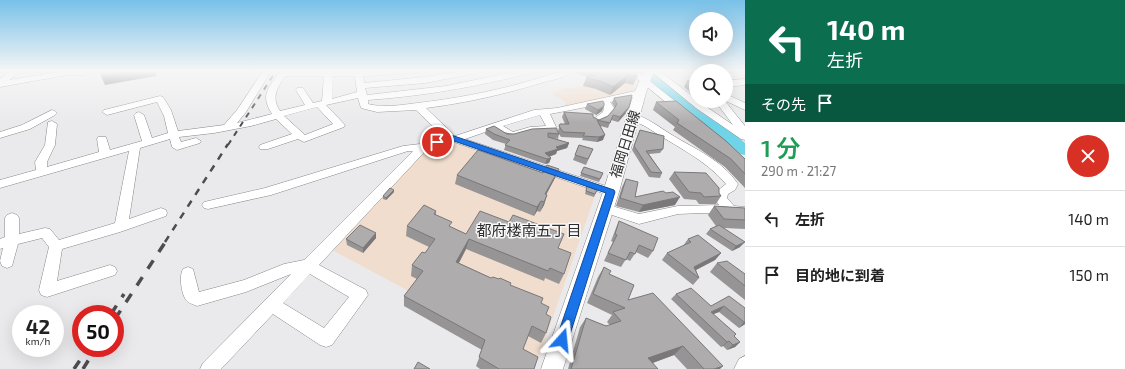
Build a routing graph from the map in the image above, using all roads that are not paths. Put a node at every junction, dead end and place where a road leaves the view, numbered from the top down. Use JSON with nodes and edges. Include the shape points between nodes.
{"nodes":[{"id":1,"x":257,"y":88,"type":"edge"},
{"id":2,"x":274,"y":88,"type":"edge"},
{"id":3,"x":324,"y":88,"type":"edge"},
{"id":4,"x":361,"y":88,"type":"edge"},
{"id":5,"x":378,"y":88,"type":"edge"},
{"id":6,"x":445,"y":88,"type":"edge"},
{"id":7,"x":474,"y":88,"type":"edge"},
{"id":8,"x":511,"y":88,"type":"edge"},
{"id":9,"x":629,"y":88,"type":"edge"},
{"id":10,"x":644,"y":88,"type":"edge"},
{"id":11,"x":657,"y":88,"type":"edge"},
{"id":12,"x":665,"y":88,"type":"edge"},
{"id":13,"x":300,"y":90,"type":"dead end"},
{"id":14,"x":362,"y":92,"type":"junction"},
{"id":15,"x":482,"y":95,"type":"junction"},
{"id":16,"x":605,"y":101,"type":"junction"},
{"id":17,"x":733,"y":101,"type":"edge"},
{"id":18,"x":319,"y":104,"type":"junction"},
{"id":19,"x":418,"y":106,"type":"junction"},
{"id":20,"x":725,"y":108,"type":"edge"},
{"id":21,"x":745,"y":108,"type":"edge"},
{"id":22,"x":107,"y":112,"type":"dead end"},
{"id":23,"x":544,"y":112,"type":"junction"},
{"id":24,"x":139,"y":115,"type":"dead end"},
{"id":25,"x":687,"y":115,"type":"edge"},
{"id":26,"x":278,"y":116,"type":"junction"},
{"id":27,"x":634,"y":117,"type":"junction"},
{"id":28,"x":597,"y":120,"type":"edge"},
{"id":29,"x":497,"y":126,"type":"junction"},
{"id":30,"x":228,"y":127,"type":"junction"},
{"id":31,"x":745,"y":133,"type":"edge"},
{"id":32,"x":0,"y":135,"type":"edge"},
{"id":33,"x":174,"y":135,"type":"junction"},
{"id":34,"x":299,"y":135,"type":"junction"},
{"id":35,"x":745,"y":138,"type":"edge"},
{"id":36,"x":102,"y":139,"type":"dead end"},
{"id":37,"x":453,"y":139,"type":"junction"},
{"id":38,"x":196,"y":141,"type":"dead end"},
{"id":39,"x":148,"y":143,"type":"junction"},
{"id":40,"x":135,"y":146,"type":"junction"},
{"id":41,"x":264,"y":147,"type":"dead end"},
{"id":42,"x":423,"y":147,"type":"junction"},
{"id":43,"x":105,"y":154,"type":"junction"},
{"id":44,"x":42,"y":173,"type":"junction"},
{"id":45,"x":0,"y":184,"type":"edge"},
{"id":46,"x":611,"y":192,"type":"junction"},
{"id":47,"x":208,"y":205,"type":"dead end"},
{"id":48,"x":605,"y":208,"type":"junction"},
{"id":49,"x":730,"y":210,"type":"junction"},
{"id":50,"x":745,"y":211,"type":"edge"},
{"id":51,"x":161,"y":213,"type":"dead end"},
{"id":52,"x":12,"y":218,"type":"dead end"},
{"id":53,"x":121,"y":226,"type":"junction"},
{"id":54,"x":6,"y":242,"type":"edge"},
{"id":55,"x":56,"y":246,"type":"junction"},
{"id":56,"x":7,"y":262,"type":"dead end"},
{"id":57,"x":308,"y":266,"type":"junction"},
{"id":58,"x":110,"y":272,"type":"dead end"},
{"id":59,"x":188,"y":272,"type":"dead end"},
{"id":60,"x":272,"y":305,"type":"junction"},
{"id":61,"x":745,"y":365,"type":"edge"},
{"id":62,"x":209,"y":369,"type":"edge"},
{"id":63,"x":552,"y":369,"type":"edge"},
{"id":64,"x":743,"y":369,"type":"edge"}],
"edges":[{"from":1,"to":30,"type":"street"},
{"from":2,"to":26,"type":"street","via":[[270,98]]},
{"from":3,"to":18,"type":"street"},
{"from":4,"to":14,"type":"street"},
{"from":5,"to":14,"type":"street"},
{"from":6,"to":14,"type":"street","via":[[418,93]]},
{"from":7,"to":15,"type":"street"},
{"from":8,"to":15,"type":"street"},
{"from":9,"to":16,"type":"street"},
{"from":10,"to":27,"type":"main road","name":"福岡日田線"},
{"from":11,"to":25,"type":"street"},
{"from":12,"to":35,"type":"street","via":[[699,106]]},
{"from":13,"to":18,"type":"street"},
{"from":14,"to":18,"type":"street"},
{"from":14,"to":19,"type":"street","via":[[364,106],[371,110]]},
{"from":15,"to":19,"type":"street"},
{"from":16,"to":23,"type":"street"},
{"from":16,"to":28,"type":"street","via":[[609,108],[607,113]]},
{"from":17,"to":21,"type":"street"},
{"from":18,"to":26,"type":"street"},
{"from":18,"to":34,"type":"street","via":[[340,125],[305,140]]},
{"from":19,"to":37,"type":"street"},
{"from":20,"to":31,"type":"street"},
{"from":22,"to":33,"type":"street","via":[[160,99],[165,106]]},
{"from":23,"to":29,"type":"street"},
{"from":23,"to":29,"type":"street","via":[[552,129],[530,130],[512,135]]},
{"from":24,"to":39,"type":"street"},
{"from":26,"to":30,"type":"street"},
{"from":26,"to":34,"type":"street"},
{"from":27,"to":46,"type":"main road","name":"福岡日田線"},
{"from":27,"to":49,"type":"street","via":[[644,120],[723,171],[732,184],[732,187],[722,192],[722,199]]},
{"from":29,"to":37,"type":"street"},
{"from":30,"to":33,"type":"street"},
{"from":32,"to":44,"type":"street","via":[[52,119],[50,145],[41,162]]},
{"from":33,"to":38,"type":"street","via":[[177,146]]},
{"from":33,"to":39,"type":"street"},
{"from":34,"to":41,"type":"street"},
{"from":36,"to":43,"type":"street"},
{"from":37,"to":42,"type":"street"},
{"from":37,"to":46,"type":"street"},
{"from":39,"to":40,"type":"street"},
{"from":40,"to":43,"type":"street"},
{"from":40,"to":53,"type":"street"},
{"from":42,"to":47,"type":"street","via":[[407,148],[267,192]]},
{"from":42,"to":57,"type":"street"},
{"from":43,"to":44,"type":"street"},
{"from":44,"to":45,"type":"street"},
{"from":46,"to":48,"type":"main road","name":"福岡日田線"},
{"from":48,"to":49,"type":"street","via":[[639,219],[678,210]]},
{"from":48,"to":63,"type":"main road","name":"福岡日田線"},
{"from":49,"to":50,"type":"street"},
{"from":51,"to":53,"type":"street"},
{"from":52,"to":54,"type":"street"},
{"from":53,"to":55,"type":"street"},
{"from":54,"to":55,"type":"street","via":[[45,234]]},
{"from":54,"to":56,"type":"street"},
{"from":55,"to":58,"type":"street","via":[[47,290]]},
{"from":57,"to":59,"type":"street","via":[[298,266],[245,286],[197,299],[192,296]]},
{"from":57,"to":60,"type":"street"},
{"from":57,"to":60,"type":"street","via":[[360,295],[326,339]]},
{"from":60,"to":62,"type":"street"},
{"from":61,"to":64,"type":"street"}]}
